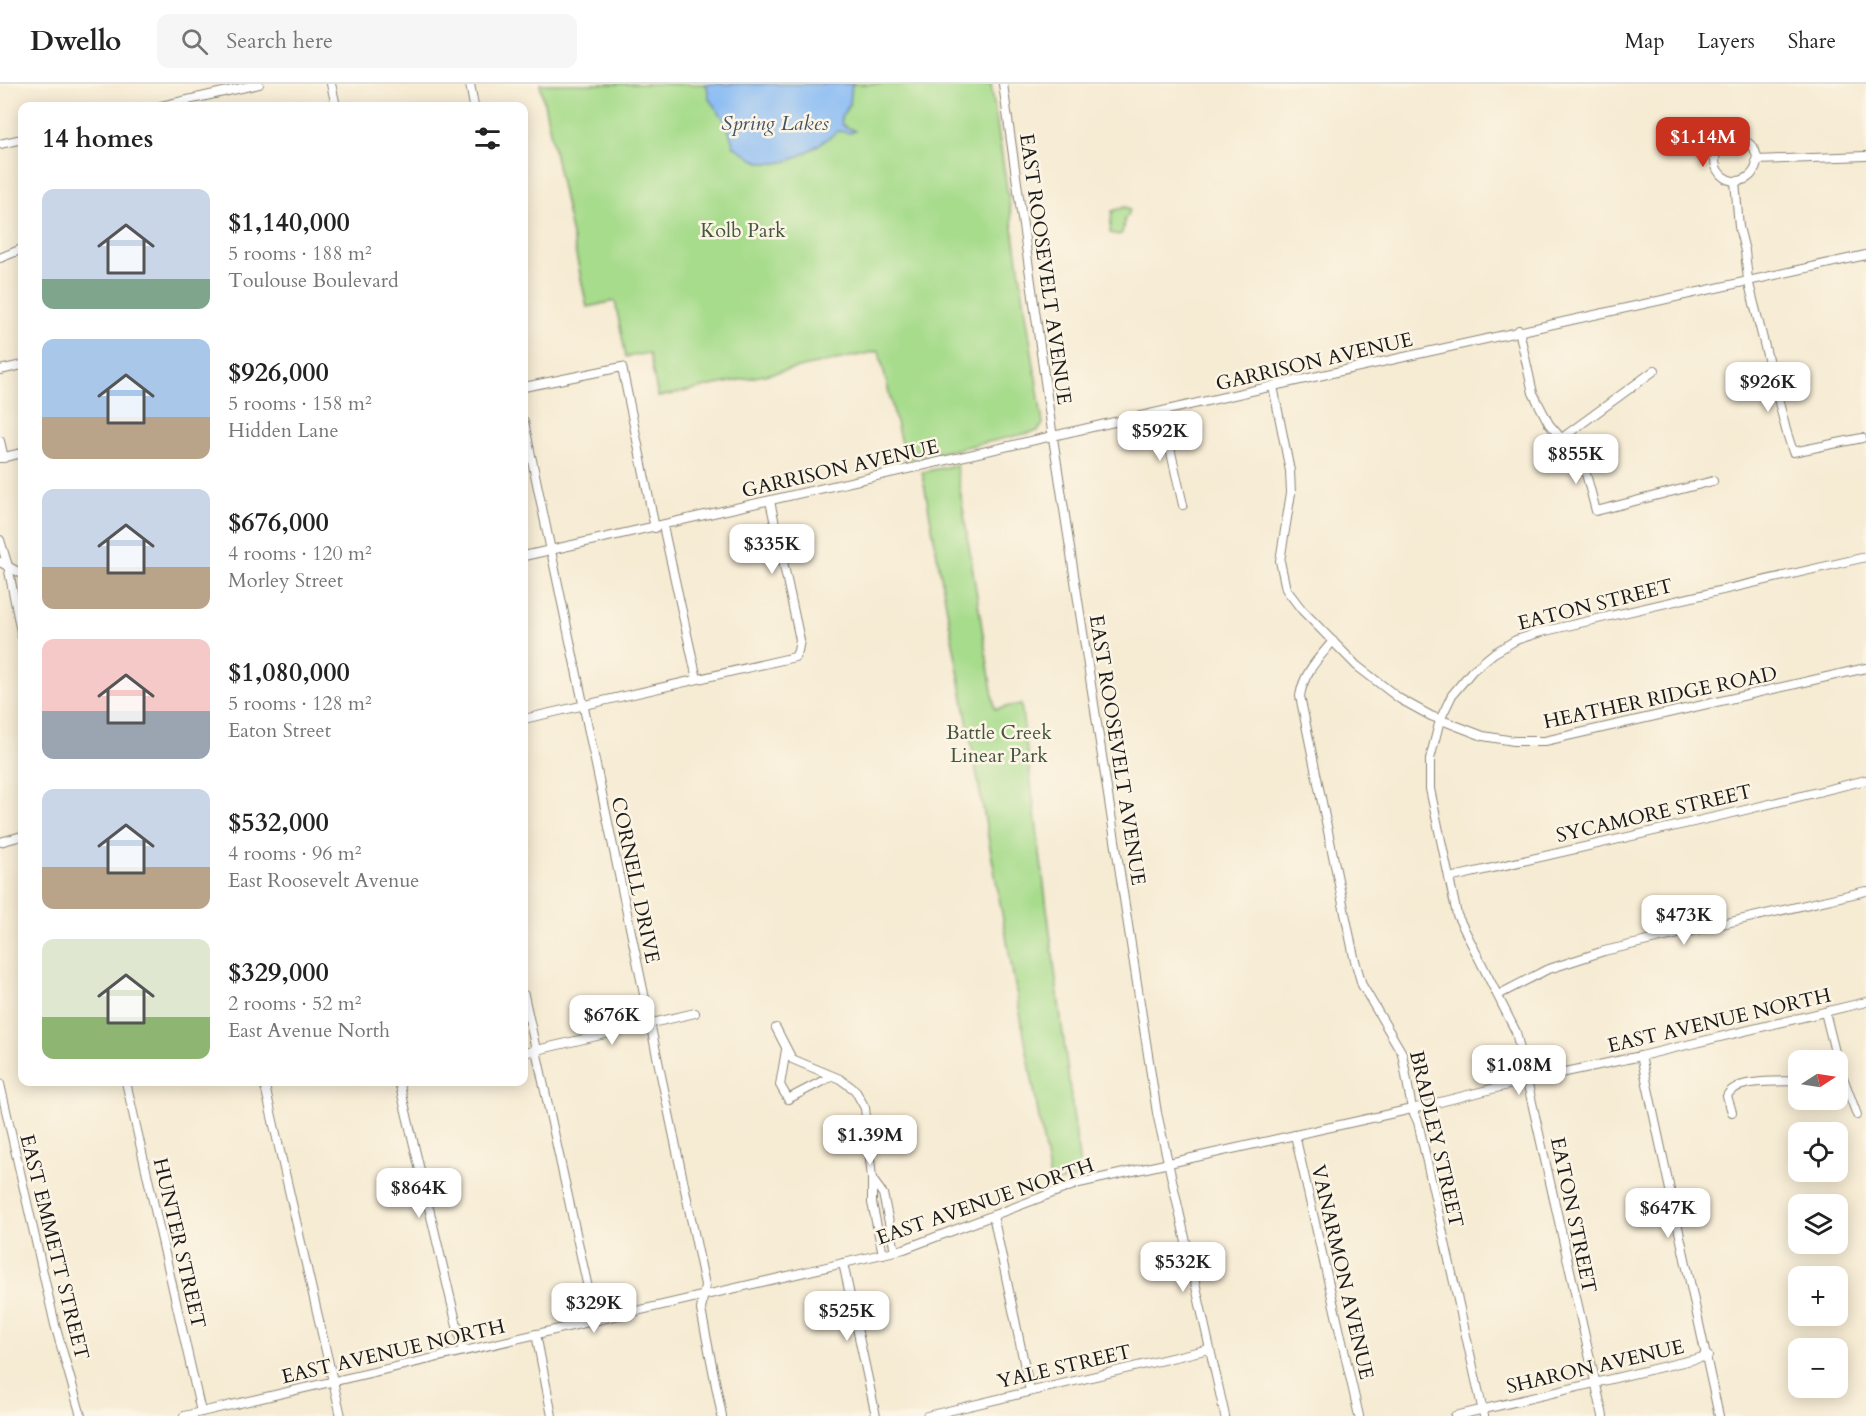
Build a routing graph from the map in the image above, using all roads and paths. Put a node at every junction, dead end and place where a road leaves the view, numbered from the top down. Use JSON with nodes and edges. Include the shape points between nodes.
{"nodes":[{"id":1,"x":259,"y":84,"type":"edge"},
{"id":2,"x":331,"y":84,"type":"edge"},
{"id":3,"x":470,"y":84,"type":"edge"},
{"id":4,"x":1003,"y":84,"type":"edge"},
{"id":5,"x":196,"y":102,"type":"edge"},
{"id":6,"x":335,"y":102,"type":"edge"},
{"id":7,"x":473,"y":102,"type":"edge"},
{"id":8,"x":18,"y":140,"type":"edge"},
{"id":9,"x":0,"y":144,"type":"edge"},
{"id":10,"x":1866,"y":156,"type":"edge"},
{"id":11,"x":1756,"y":160,"type":"junction"},
{"id":12,"x":1735,"y":181,"type":"junction"},
{"id":13,"x":18,"y":251,"type":"edge"},
{"id":14,"x":1866,"y":255,"type":"edge"},
{"id":15,"x":0,"y":258,"type":"edge"},
{"id":16,"x":1748,"y":280,"type":"junction"},
{"id":17,"x":1519,"y":330,"type":"junction"},
{"id":18,"x":18,"y":366,"type":"edge"},
{"id":19,"x":0,"y":370,"type":"edge"},
{"id":20,"x":1655,"y":370,"type":"dead end"},
{"id":21,"x":528,"y":386,"type":"edge"},
{"id":22,"x":1273,"y":386,"type":"junction"},
{"id":23,"x":1162,"y":413,"type":"junction"},
{"id":24,"x":1053,"y":438,"type":"junction"},
{"id":25,"x":1562,"y":438,"type":"junction"},
{"id":26,"x":1862,"y":438,"type":"dead end"},
{"id":27,"x":0,"y":441,"type":"edge"},
{"id":28,"x":528,"y":441,"type":"edge"},
{"id":29,"x":18,"y":454,"type":"edge"},
{"id":30,"x":2,"y":458,"type":"edge"},
{"id":31,"x":1713,"y":481,"type":"dead end"},
{"id":32,"x":770,"y":501,"type":"junction"},
{"id":33,"x":1183,"y":505,"type":"dead end"},
{"id":34,"x":659,"y":527,"type":"junction"},
{"id":35,"x":0,"y":540,"type":"edge"},
{"id":36,"x":551,"y":550,"type":"junction"},
{"id":37,"x":528,"y":555,"type":"edge"},
{"id":38,"x":1866,"y":557,"type":"edge"},
{"id":39,"x":4,"y":564,"type":"edge"},
{"id":40,"x":18,"y":572,"type":"edge"},
{"id":41,"x":18,"y":621,"type":"edge"},
{"id":42,"x":1333,"y":641,"type":"junction"},
{"id":43,"x":1866,"y":668,"type":"edge"},
{"id":44,"x":697,"y":679,"type":"junction"},
{"id":45,"x":583,"y":705,"type":"junction"},
{"id":46,"x":528,"y":718,"type":"edge"},
{"id":47,"x":1440,"y":720,"type":"junction"},
{"id":48,"x":1866,"y":780,"type":"edge"},
{"id":49,"x":18,"y":837,"type":"edge"},
{"id":50,"x":0,"y":842,"type":"edge"},
{"id":51,"x":1449,"y":878,"type":"junction"},
{"id":52,"x":1866,"y":891,"type":"edge"},
{"id":53,"x":1498,"y":995,"type":"junction"},
{"id":54,"x":1866,"y":1002,"type":"edge"},
{"id":55,"x":1825,"y":1012,"type":"junction"},
{"id":56,"x":695,"y":1014,"type":"dead end"},
{"id":57,"x":528,"y":1015,"type":"edge"},
{"id":58,"x":650,"y":1024,"type":"junction"},
{"id":59,"x":776,"y":1028,"type":"dead end"},
{"id":60,"x":535,"y":1050,"type":"junction"},
{"id":61,"x":786,"y":1050,"type":"junction"},
{"id":62,"x":1834,"y":1050,"type":"edge"},
{"id":63,"x":528,"y":1052,"type":"edge"},
{"id":64,"x":1641,"y":1056,"type":"junction"},
{"id":65,"x":832,"y":1076,"type":"junction"},
{"id":66,"x":1528,"y":1080,"type":"junction"},
{"id":67,"x":1788,"y":1081,"type":"edge"},
{"id":68,"x":0,"y":1084,"type":"edge"},
{"id":69,"x":127,"y":1086,"type":"edge"},
{"id":70,"x":265,"y":1086,"type":"edge"},
{"id":71,"x":401,"y":1086,"type":"edge"},
{"id":72,"x":1848,"y":1092,"type":"edge"},
{"id":73,"x":1412,"y":1108,"type":"junction"},
{"id":74,"x":1732,"y":1112,"type":"dead end"},
{"id":75,"x":1857,"y":1115,"type":"dead end"},
{"id":76,"x":1295,"y":1135,"type":"junction"},
{"id":77,"x":1167,"y":1164,"type":"junction"},
{"id":78,"x":872,"y":1179,"type":"junction"},
{"id":79,"x":993,"y":1215,"type":"junction"},
{"id":80,"x":895,"y":1251,"type":"junction"},
{"id":81,"x":883,"y":1254,"type":"junction"},
{"id":82,"x":843,"y":1263,"type":"junction"},
{"id":83,"x":704,"y":1296,"type":"junction"},
{"id":84,"x":595,"y":1320,"type":"junction"},
{"id":85,"x":536,"y":1334,"type":"junction"},
{"id":86,"x":1209,"y":1349,"type":"junction"},
{"id":87,"x":463,"y":1351,"type":"junction"},
{"id":88,"x":1708,"y":1356,"type":"junction"},
{"id":89,"x":333,"y":1381,"type":"junction"},
{"id":90,"x":1594,"y":1383,"type":"junction"},
{"id":91,"x":1030,"y":1391,"type":"junction"},
{"id":92,"x":201,"y":1412,"type":"junction"},
{"id":93,"x":221,"y":1412,"type":"edge"},
{"id":94,"x":1483,"y":1413,"type":"edge"},
{"id":95,"x":81,"y":1416,"type":"edge"},
{"id":96,"x":184,"y":1416,"type":"edge"},
{"id":97,"x":341,"y":1416,"type":"edge"},
{"id":98,"x":552,"y":1416,"type":"edge"},
{"id":99,"x":723,"y":1416,"type":"edge"},
{"id":100,"x":876,"y":1416,"type":"edge"},
{"id":101,"x":927,"y":1416,"type":"edge"},
{"id":102,"x":1226,"y":1416,"type":"edge"},
{"id":103,"x":1359,"y":1416,"type":"edge"},
{"id":104,"x":1455,"y":1416,"type":"edge"},
{"id":105,"x":1602,"y":1416,"type":"edge"},
{"id":106,"x":1719,"y":1416,"type":"edge"}],
"edges":[{"from":1,"to":5,"type":"street"},
{"from":2,"to":6,"type":"street"},
{"from":3,"to":7,"type":"street"},
{"from":4,"to":24,"type":"street","name":"EAST ROOSEVELT AVENUE"},
{"from":8,"to":9,"type":"street"},
{"from":10,"to":11,"type":"street"},
{"from":11,"to":12,"type":"street","via":[[1750,176]]},
{"from":11,"to":12,"type":"street","via":[[1751,146],[1742,140],[1721,145],[1715,165],[1721,175]]},
{"from":12,"to":16,"type":"street"},
{"from":13,"to":15,"type":"street"},
{"from":14,"to":16,"type":"street","name":"GARRISON AVENUE"},
{"from":16,"to":17,"type":"street","name":"GARRISON AVENUE"},
{"from":16,"to":26,"type":"street","via":[[1793,452]]},
{"from":17,"to":22,"type":"street","name":"GARRISON AVENUE"},
{"from":17,"to":25,"type":"street","via":[[1533,393]]},
{"from":18,"to":19,"type":"street"},
{"from":20,"to":25,"type":"street"},
{"from":21,"to":34,"type":"street","via":[[621,367]]},
{"from":22,"to":23,"type":"street","name":"GARRISON AVENUE"},
{"from":22,"to":42,"type":"street","name":"HEATHER RIDGE ROAD","via":[[1290,471],[1291,494],[1280,561],[1286,589]]},
{"from":23,"to":24,"type":"street","name":"GARRISON AVENUE"},
{"from":23,"to":33,"type":"street"},
{"from":24,"to":32,"type":"street","name":"GARRISON AVENUE"},
{"from":24,"to":77,"type":"street","name":"EAST ROOSEVELT AVENUE"},
{"from":25,"to":31,"type":"street","via":[[1585,470],[1596,511]]},
{"from":27,"to":30,"type":"street"},
{"from":28,"to":36,"type":"street","name":"CORNELL DRIVE"},
{"from":29,"to":30,"type":"street"},
{"from":32,"to":34,"type":"street","name":"GARRISON AVENUE"},
{"from":32,"to":44,"type":"street","via":[[800,640],[795,657]]},
{"from":34,"to":36,"type":"street","name":"GARRISON AVENUE"},
{"from":34,"to":44,"type":"street"},
{"from":35,"to":39,"type":"street"},
{"from":36,"to":37,"type":"street","name":"GARRISON AVENUE"},
{"from":36,"to":45,"type":"street","name":"CORNELL DRIVE"},
{"from":38,"to":47,"type":"street","name":"EATON STREET","via":[[1516,640],[1472,671],[1452,695]]},
{"from":39,"to":40,"type":"street"},
{"from":39,"to":41,"type":"street"},
{"from":42,"to":47,"type":"street","name":"HEATHER RIDGE ROAD","via":[[1382,686]]},
{"from":42,"to":73,"type":"street","name":"BRADLEY STREET","via":[[1309,669],[1300,696],[1354,957],[1362,985],[1402,1053]]},
{"from":43,"to":47,"type":"street","name":"HEATHER RIDGE ROAD","via":[[1545,741],[1484,736]]},
{"from":44,"to":45,"type":"street"},
{"from":45,"to":46,"type":"street"},
{"from":45,"to":58,"type":"street","name":"CORNELL DRIVE"},
{"from":47,"to":51,"type":"street","name":"EATON STREET","via":[[1430,759],[1430,789]]},
{"from":48,"to":51,"type":"street","name":"SYCAMORE STREET"},
{"from":49,"to":50,"type":"street"},
{"from":51,"to":53,"type":"street","name":"EATON STREET","via":[[1457,915]]},
{"from":52,"to":53,"type":"street","via":[[1604,951],[1546,970]]},
{"from":53,"to":66,"type":"street","name":"EATON STREET","via":[[1516,1032]]},
{"from":54,"to":55,"type":"street","name":"EAST AVENUE NORTH"},
{"from":55,"to":62,"type":"street"},
{"from":55,"to":64,"type":"street","name":"EAST AVENUE NORTH"},
{"from":56,"to":58,"type":"street"},
{"from":57,"to":60,"type":"street"},
{"from":58,"to":60,"type":"street"},
{"from":58,"to":83,"type":"street","name":"CORNELL DRIVE","via":[[705,1285]]},
{"from":59,"to":61,"type":"street"},
{"from":60,"to":63,"type":"street"},
{"from":60,"to":84,"type":"street"},
{"from":61,"to":65,"type":"street","via":[[792,1059]]},
{"from":61,"to":65,"type":"street","via":[[780,1085],[788,1098]]},
{"from":64,"to":66,"type":"street","name":"EAST AVENUE NORTH"},
{"from":64,"to":88,"type":"street"},
{"from":65,"to":78,"type":"street","via":[[855,1090],[865,1108]]},
{"from":66,"to":73,"type":"street","name":"EAST AVENUE NORTH"},
{"from":66,"to":90,"type":"street","name":"EATON STREET"},
{"from":67,"to":74,"type":"street","via":[[1733,1088],[1727,1096]]},
{"from":68,"to":95,"type":"street","name":"EAST EMMETT STREET","via":[[55,1325]]},
{"from":69,"to":92,"type":"street","name":"HUNTER STREET"},
{"from":70,"to":89,"type":"street"},
{"from":71,"to":87,"type":"street"},
{"from":72,"to":75,"type":"street"},
{"from":73,"to":76,"type":"street","name":"EAST AVENUE NORTH"},
{"from":73,"to":94,"type":"street","name":"BRADLEY STREET"},
{"from":76,"to":77,"type":"street","name":"EAST AVENUE NORTH"},
{"from":76,"to":103,"type":"street","name":"VANARMON AVENUE"},
{"from":77,"to":79,"type":"street","name":"EAST AVENUE NORTH","via":[[1079,1183]]},
{"from":77,"to":86,"type":"street","name":"EAST ROOSEVELT AVENUE"},
{"from":78,"to":80,"type":"street","via":[[883,1194]]},
{"from":78,"to":81,"type":"street","via":[[872,1203]]},
{"from":79,"to":80,"type":"street","name":"EAST AVENUE NORTH"},
{"from":79,"to":91,"type":"street"},
{"from":80,"to":81,"type":"street","name":"EAST AVENUE NORTH"},
{"from":81,"to":82,"type":"street","name":"EAST AVENUE NORTH"},
{"from":82,"to":83,"type":"street","name":"EAST AVENUE NORTH"},
{"from":82,"to":100,"type":"street"},
{"from":83,"to":84,"type":"street","name":"EAST AVENUE NORTH"},
{"from":83,"to":99,"type":"street","name":"CORNELL DRIVE","via":[[701,1310]]},
{"from":84,"to":85,"type":"street","name":"EAST AVENUE NORTH"},
{"from":85,"to":87,"type":"street","name":"EAST AVENUE NORTH"},
{"from":85,"to":98,"type":"street"},
{"from":86,"to":91,"type":"street","name":"YALE STREET"},
{"from":86,"to":102,"type":"street","name":"EAST ROOSEVELT AVENUE"},
{"from":87,"to":89,"type":"street","name":"EAST AVENUE NORTH"},
{"from":88,"to":90,"type":"street","name":"SHARON AVENUE"},
{"from":88,"to":106,"type":"street"},
{"from":89,"to":93,"type":"street","name":"EAST AVENUE NORTH"},
{"from":89,"to":97,"type":"street"},
{"from":90,"to":94,"type":"street","name":"SHARON AVENUE"},
{"from":90,"to":105,"type":"street","name":"EATON STREET"},
{"from":91,"to":101,"type":"street","name":"YALE STREET"},
{"from":92,"to":93,"type":"street","name":"EAST AVENUE NORTH"},
{"from":92,"to":96,"type":"street","name":"EAST AVENUE NORTH"},
{"from":94,"to":104,"type":"street","name":"SHARON AVENUE"}]}
